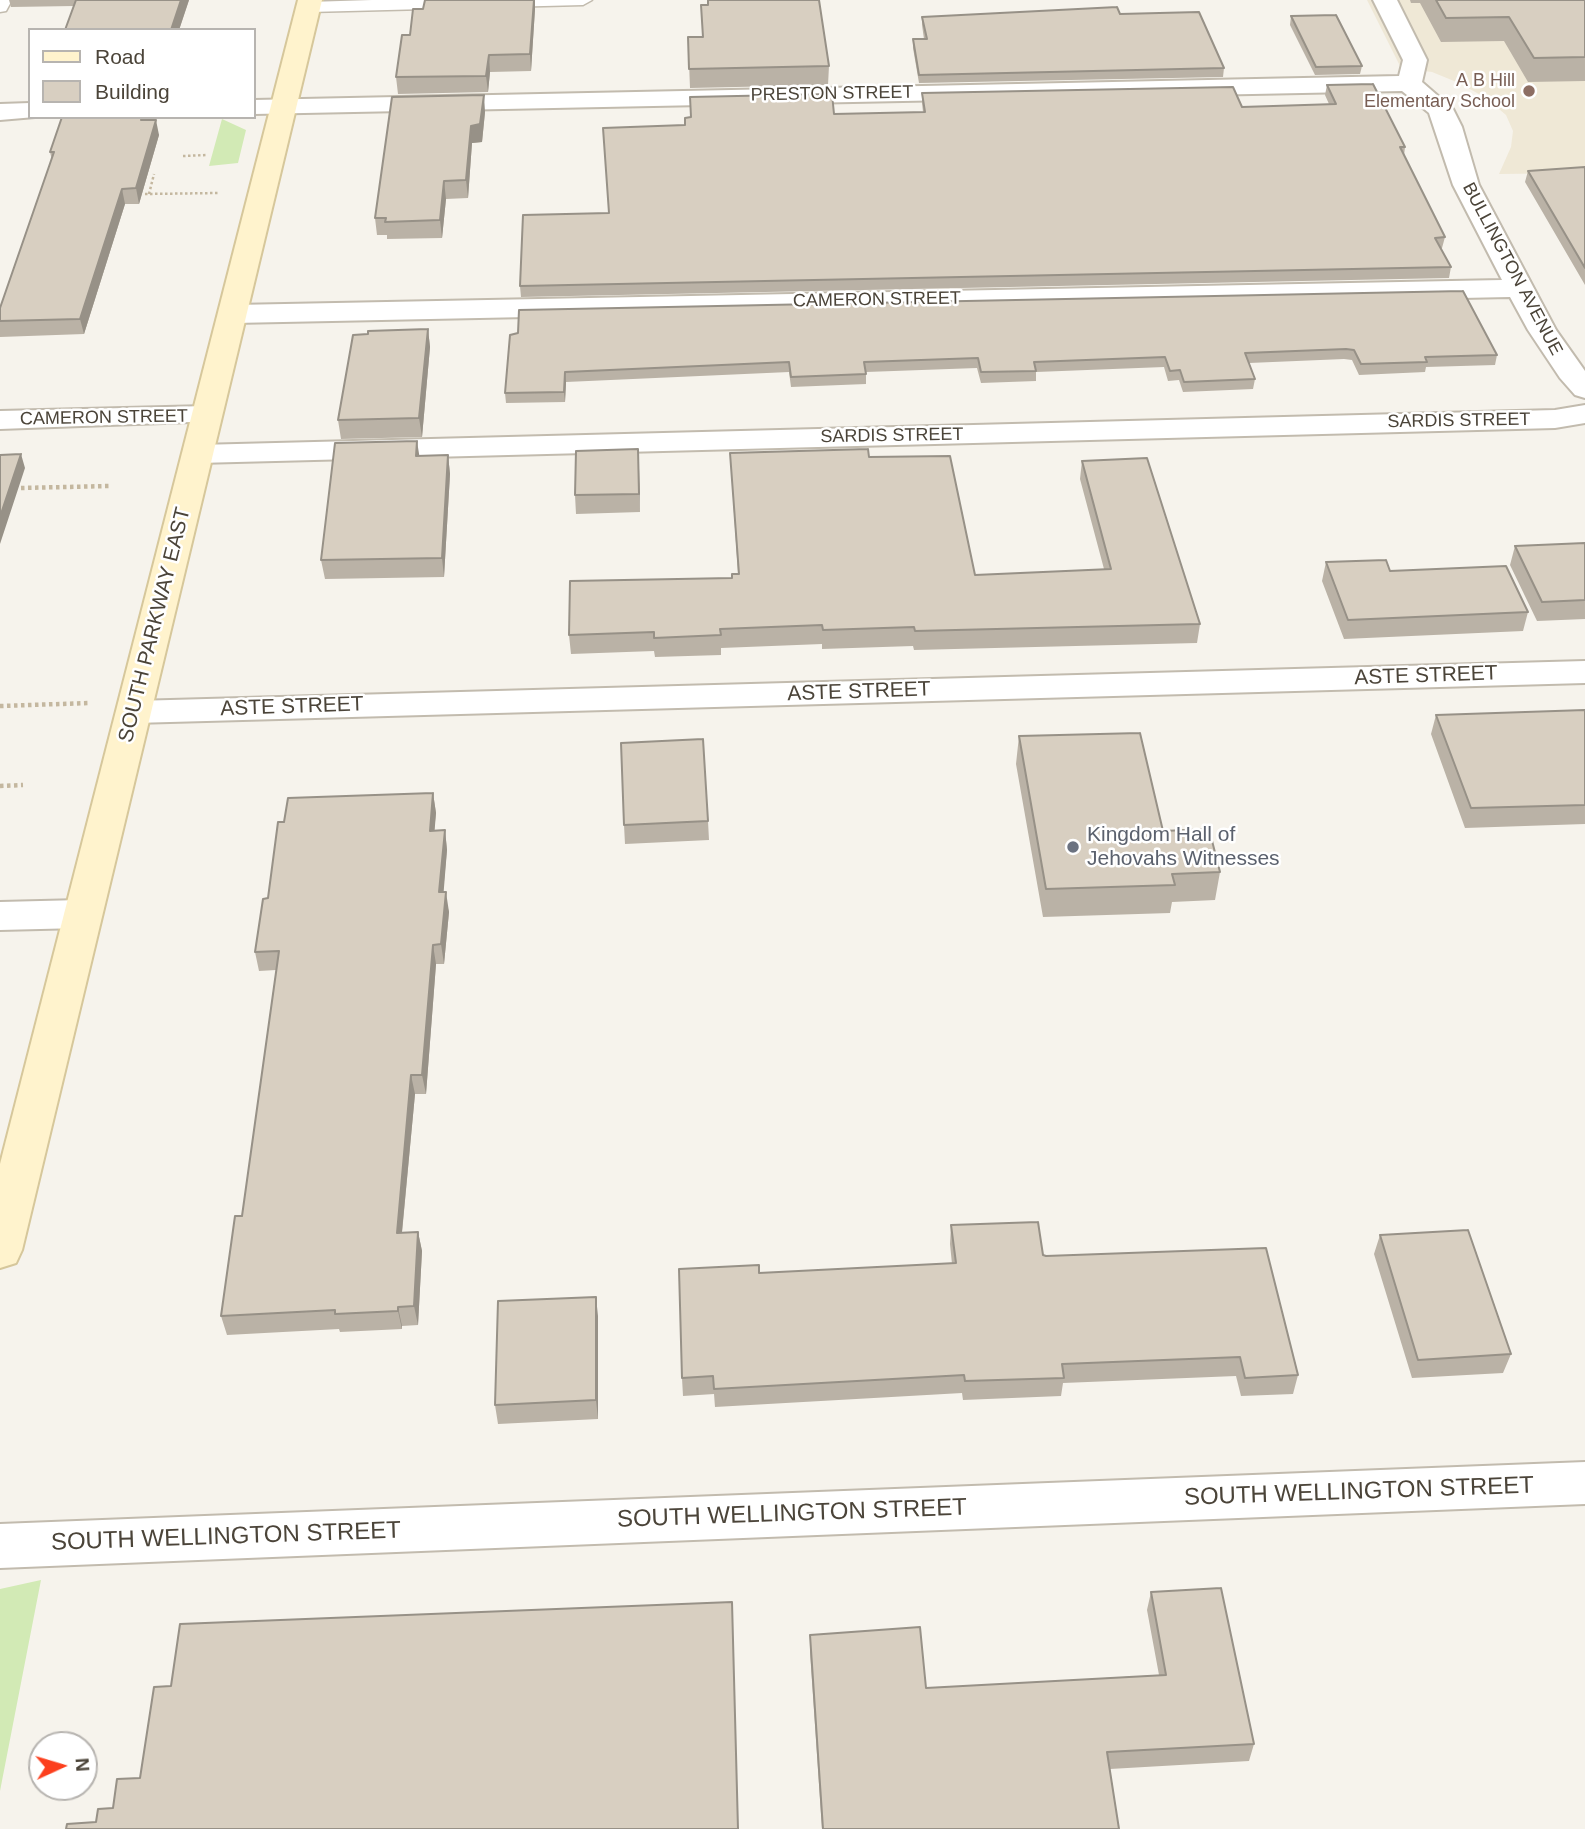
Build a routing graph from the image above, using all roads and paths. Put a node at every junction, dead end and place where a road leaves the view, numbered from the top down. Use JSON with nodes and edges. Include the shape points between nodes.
{"nodes":[{"id":1,"x":3,"y":0,"type":"edge"},
{"id":2,"x":583,"y":0,"type":"edge"},
{"id":3,"x":1385,"y":0,"type":"edge"},
{"id":4,"x":309,"y":3,"type":"edge"},
{"id":5,"x":0,"y":7,"type":"edge"},
{"id":6,"x":1409,"y":84,"type":"junction"},
{"id":7,"x":269,"y":107,"type":"edge"},
{"id":8,"x":28,"y":111,"type":"edge"},
{"id":9,"x":0,"y":112,"type":"edge"},
{"id":10,"x":207,"y":155,"type":"dead end"},
{"id":11,"x":183,"y":156,"type":"dead end"},
{"id":12,"x":154,"y":174,"type":"dead end"},
{"id":13,"x":230,"y":193,"type":"dead end"},
{"id":14,"x":1520,"y":288,"type":"junction"},
{"id":15,"x":234,"y":314,"type":"junction"},
{"id":16,"x":1585,"y":389,"type":"edge"},
{"id":17,"x":1585,"y":414,"type":"edge"},
{"id":18,"x":207,"y":415,"type":"junction"},
{"id":19,"x":0,"y":421,"type":"edge"},
{"id":20,"x":198,"y":454,"type":"junction"},
{"id":21,"x":110,"y":486,"type":"dead end"},
{"id":22,"x":21,"y":488,"type":"dead end"},
{"id":23,"x":1585,"y":672,"type":"edge"},
{"id":24,"x":91,"y":703,"type":"dead end"},
{"id":25,"x":0,"y":706,"type":"edge"},
{"id":26,"x":134,"y":712,"type":"junction"},
{"id":27,"x":23,"y":785,"type":"dead end"},
{"id":28,"x":0,"y":786,"type":"edge"},
{"id":29,"x":81,"y":914,"type":"junction"},
{"id":30,"x":0,"y":916,"type":"edge"},
{"id":31,"x":0,"y":1250,"type":"edge"},
{"id":32,"x":1585,"y":1483,"type":"edge"},
{"id":33,"x":0,"y":1546,"type":"edge"}],
"edges":[{"from":1,"to":5,"type":"lane"},
{"from":2,"to":4,"type":"lane"},
{"from":3,"to":6,"type":"street","via":[[1415,60]]},
{"from":4,"to":7,"type":"main road","name":"SOUTH PARKWAY EAST"},
{"from":6,"to":7,"type":"street","name":"PRESTON STREET"},
{"from":6,"to":14,"type":"street","name":"BULLINGTON AVENUE","via":[[1440,109],[1458,166]]},
{"from":7,"to":15,"type":"main road","name":"SOUTH PARKWAY EAST"},
{"from":8,"to":9,"type":"street"},
{"from":10,"to":11,"type":"path"},
{"from":12,"to":13,"type":"path","via":[[147,194]]},
{"from":14,"to":15,"type":"street","name":"CAMERON STREET"},
{"from":14,"to":16,"type":"street","name":"BULLINGTON AVENUE"},
{"from":15,"to":18,"type":"main road","name":"SOUTH PARKWAY EAST"},
{"from":17,"to":20,"type":"street","name":"SARDIS STREET","via":[[1541,419]]},
{"from":18,"to":19,"type":"street","name":"CAMERON STREET"},
{"from":18,"to":20,"type":"main road","name":"SOUTH PARKWAY EAST"},
{"from":20,"to":26,"type":"main road","name":"SOUTH PARKWAY EAST"},
{"from":21,"to":22,"type":"path"},
{"from":23,"to":26,"type":"street","name":"ASTE STREET"},
{"from":24,"to":25,"type":"path"},
{"from":26,"to":29,"type":"main road","name":"SOUTH PARKWAY EAST"},
{"from":27,"to":28,"type":"path"},
{"from":29,"to":30,"type":"street"},
{"from":29,"to":31,"type":"main road","name":"SOUTH PARKWAY EAST"},
{"from":32,"to":33,"type":"street","name":"SOUTH WELLINGTON STREET"}]}
